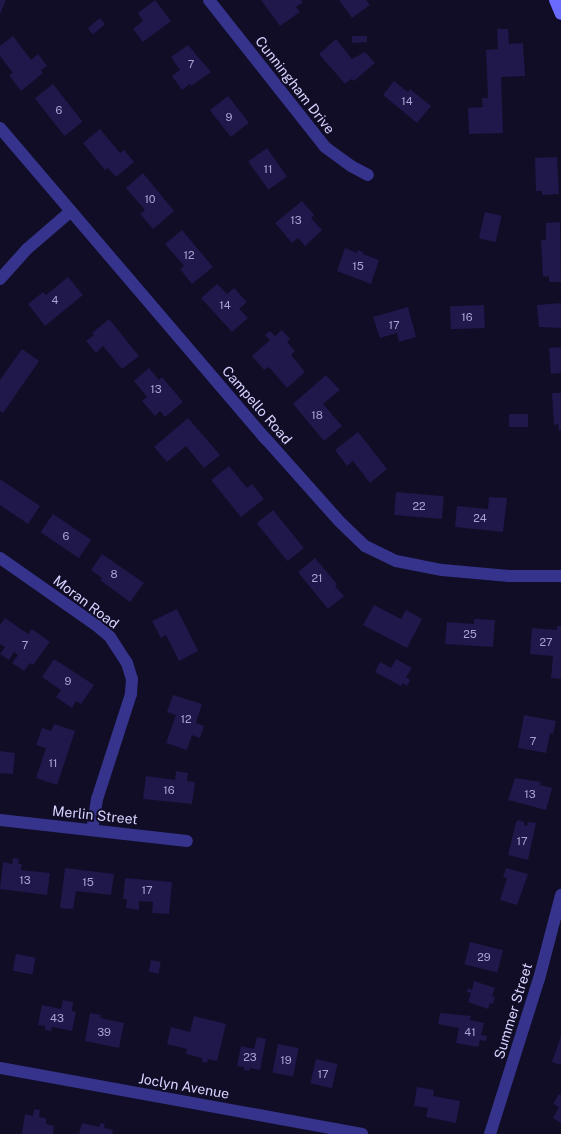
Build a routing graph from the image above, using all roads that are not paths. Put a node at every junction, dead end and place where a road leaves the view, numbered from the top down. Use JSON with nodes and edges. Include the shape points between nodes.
{"nodes":[{"id":1,"x":209,"y":0,"type":"edge"},
{"id":2,"x":0,"y":128,"type":"edge"},
{"id":3,"x":368,"y":175,"type":"dead end"},
{"id":4,"x":71,"y":211,"type":"junction"},
{"id":5,"x":0,"y":279,"type":"edge"},
{"id":6,"x":0,"y":558,"type":"edge"},
{"id":7,"x":561,"y":576,"type":"edge"},
{"id":8,"x":0,"y":820,"type":"edge"},
{"id":9,"x":92,"y":830,"type":"junction"},
{"id":10,"x":187,"y":841,"type":"dead end"},
{"id":11,"x":561,"y":895,"type":"edge"},
{"id":12,"x":0,"y":1068,"type":"edge"},
{"id":13,"x":362,"y":1134,"type":"edge"},
{"id":14,"x":490,"y":1134,"type":"edge"}],
"edges":[{"from":1,"to":3,"type":"street","name":"Cunningham Drive","via":[[324,146]]},
{"from":2,"to":4,"type":"street","name":"Campello Road"},
{"from":4,"to":5,"type":"street","via":[[27,249]]},
{"from":4,"to":7,"type":"street","name":"Campello Road","via":[[339,522],[365,546],[396,561],[433,568],[509,576]]},
{"from":6,"to":9,"type":"street","name":"Moran Road","via":[[97,626],[110,637],[128,663],[131,694],[97,800]]},
{"from":8,"to":9,"type":"street","name":"Merlin Street"},
{"from":9,"to":10,"type":"street","name":"Merlin Street"},
{"from":11,"to":14,"type":"street","name":"Summer Street","via":[[539,979]]},
{"from":12,"to":13,"type":"street","name":"Joclyn Avenue"}]}
